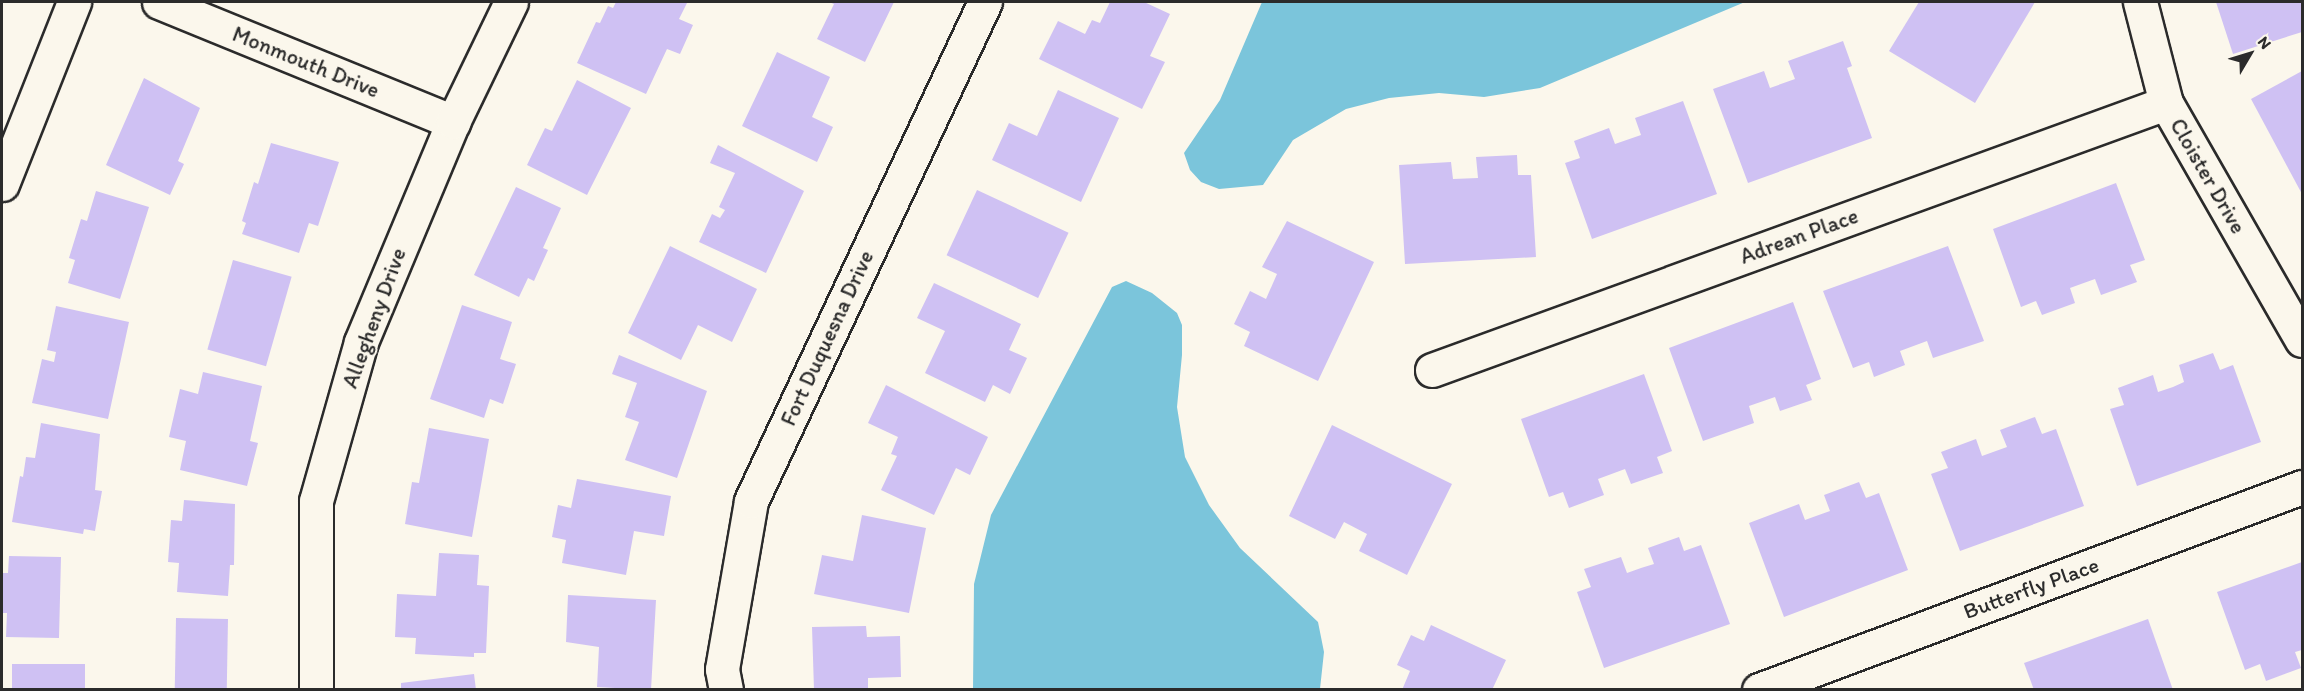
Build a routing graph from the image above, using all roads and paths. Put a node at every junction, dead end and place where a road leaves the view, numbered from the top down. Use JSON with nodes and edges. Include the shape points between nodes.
{"nodes":[{"id":1,"x":74,"y":2,"type":"edge"},
{"id":2,"x":159,"y":2,"type":"edge"},
{"id":3,"x":511,"y":2,"type":"edge"},
{"id":4,"x":985,"y":2,"type":"edge"},
{"id":5,"x":2140,"y":2,"type":"edge"},
{"id":6,"x":2166,"y":103,"type":"junction"},
{"id":7,"x":453,"y":122,"type":"junction"},
{"id":8,"x":2,"y":184,"type":"edge"},
{"id":9,"x":2302,"y":340,"type":"edge"},
{"id":10,"x":1432,"y":370,"type":"dead end"},
{"id":11,"x":2302,"y":488,"type":"edge"},
{"id":12,"x":316,"y":690,"type":"edge"},
{"id":13,"x":726,"y":690,"type":"edge"},
{"id":14,"x":1759,"y":690,"type":"edge"}],
"edges":[{"from":1,"to":8,"type":"street"},
{"from":2,"to":7,"type":"street","name":"Monmouth Drive"},
{"from":3,"to":7,"type":"street","name":"Allegheny Drive"},
{"from":4,"to":13,"type":"street","name":"Fort Duquesna Drive","via":[[751,501],[722,669]]},
{"from":5,"to":6,"type":"street","name":"Cloister Drive"},
{"from":6,"to":9,"type":"street","name":"Cloister Drive"},
{"from":6,"to":10,"type":"street","name":"Adrean Place"},
{"from":7,"to":12,"type":"street","name":"Allegheny Drive","via":[[360,342],[316,501]]},
{"from":11,"to":14,"type":"street","name":"Butterfly Place"}]}
